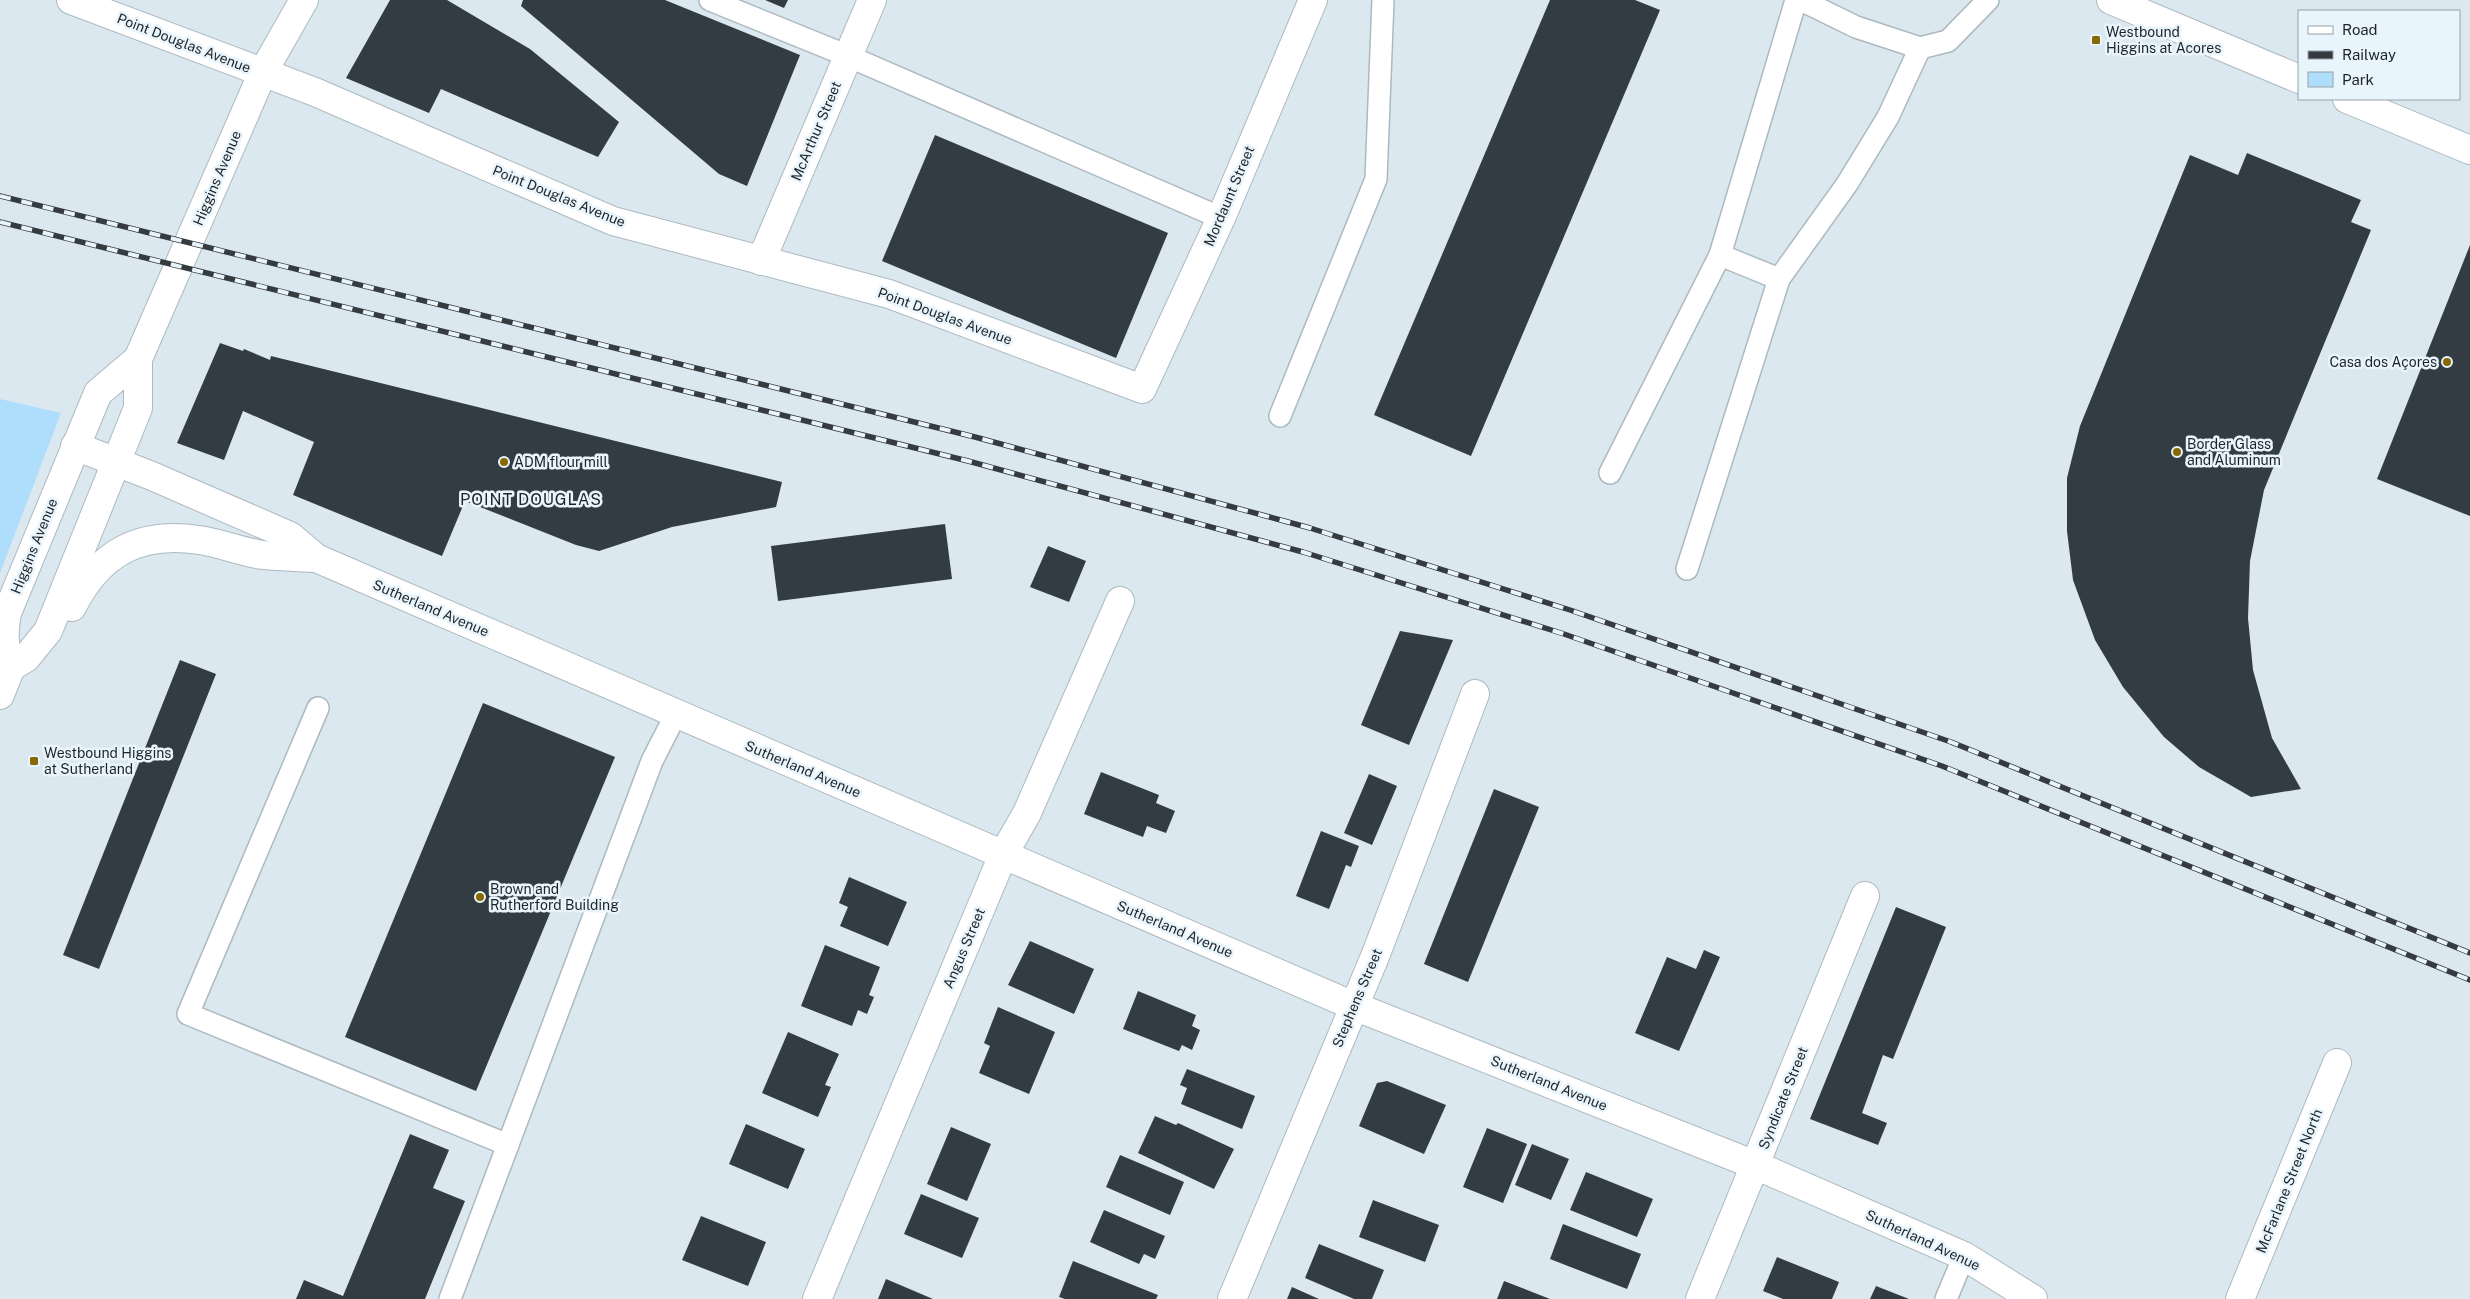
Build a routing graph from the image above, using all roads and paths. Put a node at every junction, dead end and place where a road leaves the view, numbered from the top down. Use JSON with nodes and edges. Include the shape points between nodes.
{"nodes":[{"id":1,"x":71,"y":0,"type":"edge"},
{"id":2,"x":304,"y":0,"type":"edge"},
{"id":3,"x":710,"y":0,"type":"edge"},
{"id":4,"x":872,"y":0,"type":"edge"},
{"id":5,"x":1313,"y":0,"type":"edge"},
{"id":6,"x":1384,"y":0,"type":"edge"},
{"id":7,"x":1796,"y":0,"type":"edge"},
{"id":8,"x":1801,"y":0,"type":"edge"},
{"id":9,"x":1988,"y":0,"type":"edge"},
{"id":10,"x":2111,"y":0,"type":"edge"},
{"id":11,"x":1920,"y":48,"type":"junction"},
{"id":12,"x":848,"y":56,"type":"junction"},
{"id":13,"x":263,"y":72,"type":"junction"},
{"id":14,"x":2298,"y":79,"type":"edge"},
{"id":15,"x":2349,"y":100,"type":"edge"},
{"id":16,"x":2470,"y":150,"type":"edge"},
{"id":17,"x":1221,"y":218,"type":"junction"},
{"id":18,"x":1720,"y":255,"type":"junction"},
{"id":19,"x":761,"y":261,"type":"junction"},
{"id":20,"x":1778,"y":279,"type":"junction"},
{"id":21,"x":138,"y":359,"type":"junction"},
{"id":22,"x":1142,"y":390,"type":"joint"},
{"id":23,"x":1280,"y":416,"type":"dead end"},
{"id":24,"x":75,"y":446,"type":"junction"},
{"id":25,"x":116,"y":462,"type":"junction"},
{"id":26,"x":1610,"y":473,"type":"dead end"},
{"id":27,"x":316,"y":558,"type":"junction"},
{"id":28,"x":1687,"y":569,"type":"dead end"},
{"id":29,"x":1120,"y":601,"type":"dead end"},
{"id":30,"x":48,"y":630,"type":"junction"},
{"id":31,"x":5,"y":666,"type":"edge"},
{"id":32,"x":1475,"y":694,"type":"dead end"},
{"id":33,"x":0,"y":695,"type":"edge"},
{"id":34,"x":318,"y":708,"type":"dead end"},
{"id":35,"x":676,"y":714,"type":"junction"},
{"id":36,"x":1002,"y":855,"type":"junction"},
{"id":37,"x":1865,"y":896,"type":"dead end"},
{"id":38,"x":1354,"y":1006,"type":"junction"},
{"id":39,"x":2337,"y":1063,"type":"dead end"},
{"id":40,"x":508,"y":1145,"type":"junction"},
{"id":41,"x":1756,"y":1165,"type":"junction"},
{"id":42,"x":1964,"y":1256,"type":"junction"},
{"id":43,"x":450,"y":1299,"type":"edge"},
{"id":44,"x":817,"y":1299,"type":"edge"},
{"id":45,"x":1232,"y":1299,"type":"edge"},
{"id":46,"x":1700,"y":1299,"type":"edge"},
{"id":47,"x":1946,"y":1299,"type":"edge"},
{"id":48,"x":2033,"y":1299,"type":"edge"},
{"id":49,"x":2240,"y":1299,"type":"edge"}],
"edges":[{"from":1,"to":13,"type":"street","name":"Point Douglas Avenue"},
{"from":2,"to":13,"type":"street","name":"Higgins Avenue"},
{"from":3,"to":12,"type":"lane"},
{"from":4,"to":12,"type":"street","name":"McArthur Street"},
{"from":5,"to":17,"type":"street","name":"Mordaunt Street"},
{"from":6,"to":23,"type":"lane","via":[[1376,179]]},
{"from":7,"to":18,"type":"lane"},
{"from":8,"to":11,"type":"lane","via":[[1856,27]]},
{"from":9,"to":11,"type":"lane","via":[[1948,41]]},
{"from":10,"to":14,"type":"street"},
{"from":11,"to":20,"type":"lane","via":[[1888,117],[1847,184]]},
{"from":12,"to":17,"type":"lane"},
{"from":12,"to":19,"type":"street","name":"McArthur Street"},
{"from":13,"to":19,"type":"street","name":"Point Douglas Avenue","via":[[612,221]]},
{"from":13,"to":21,"type":"street","name":"Higgins Avenue"},
{"from":15,"to":16,"type":"street"},
{"from":17,"to":22,"type":"street","name":"Mordaunt Street"},
{"from":18,"to":20,"type":"lane"},
{"from":18,"to":26,"type":"lane"},
{"from":19,"to":22,"type":"street","name":"Point Douglas Avenue","via":[[889,294]]},
{"from":20,"to":28,"type":"lane"},
{"from":21,"to":24,"type":"street","name":"Higgins Avenue","via":[[98,393]]},
{"from":21,"to":25,"type":"street","name":"Higgins Avenue","via":[[138,408]]},
{"from":24,"to":25,"type":"street","name":"Sutherland Avenue"},
{"from":24,"to":31,"type":"street","name":"Higgins Avenue","via":[[6,613],[3,630]]},
{"from":25,"to":27,"type":"street","name":"Sutherland Avenue","via":[[290,536]]},
{"from":25,"to":30,"type":"street","name":"Higgins Avenue"},
{"from":27,"to":30,"type":"street","name":"Sutherland Avenue","via":[[262,555],[198,540],[169,538],[142,541],[118,550],[99,566],[61,622]]},
{"from":27,"to":35,"type":"street","name":"Sutherland Avenue"},
{"from":29,"to":36,"type":"street","name":"Angus Street","via":[[1027,813]]},
{"from":30,"to":31,"type":"street","name":"Higgins Avenue","via":[[26,658]]},
{"from":31,"to":33,"type":"street"},
{"from":32,"to":38,"type":"street","name":"Stephens Street"},
{"from":34,"to":40,"type":"lane","via":[[188,1014]]},
{"from":35,"to":36,"type":"street","name":"Sutherland Avenue"},
{"from":35,"to":40,"type":"lane","via":[[652,761]]},
{"from":36,"to":38,"type":"street","name":"Sutherland Avenue"},
{"from":36,"to":44,"type":"street","name":"Angus Street"},
{"from":37,"to":41,"type":"street","name":"Syndicate Street"},
{"from":38,"to":41,"type":"street","name":"Sutherland Avenue"},
{"from":38,"to":45,"type":"street","name":"Stephens Street"},
{"from":39,"to":49,"type":"street","name":"McFarlane Street North"},
{"from":40,"to":43,"type":"lane"},
{"from":41,"to":42,"type":"street","name":"Sutherland Avenue"},
{"from":41,"to":46,"type":"street","name":"Syndicate Street"},
{"from":42,"to":47,"type":"lane"},
{"from":42,"to":48,"type":"street","name":"Sutherland Avenue"}]}
